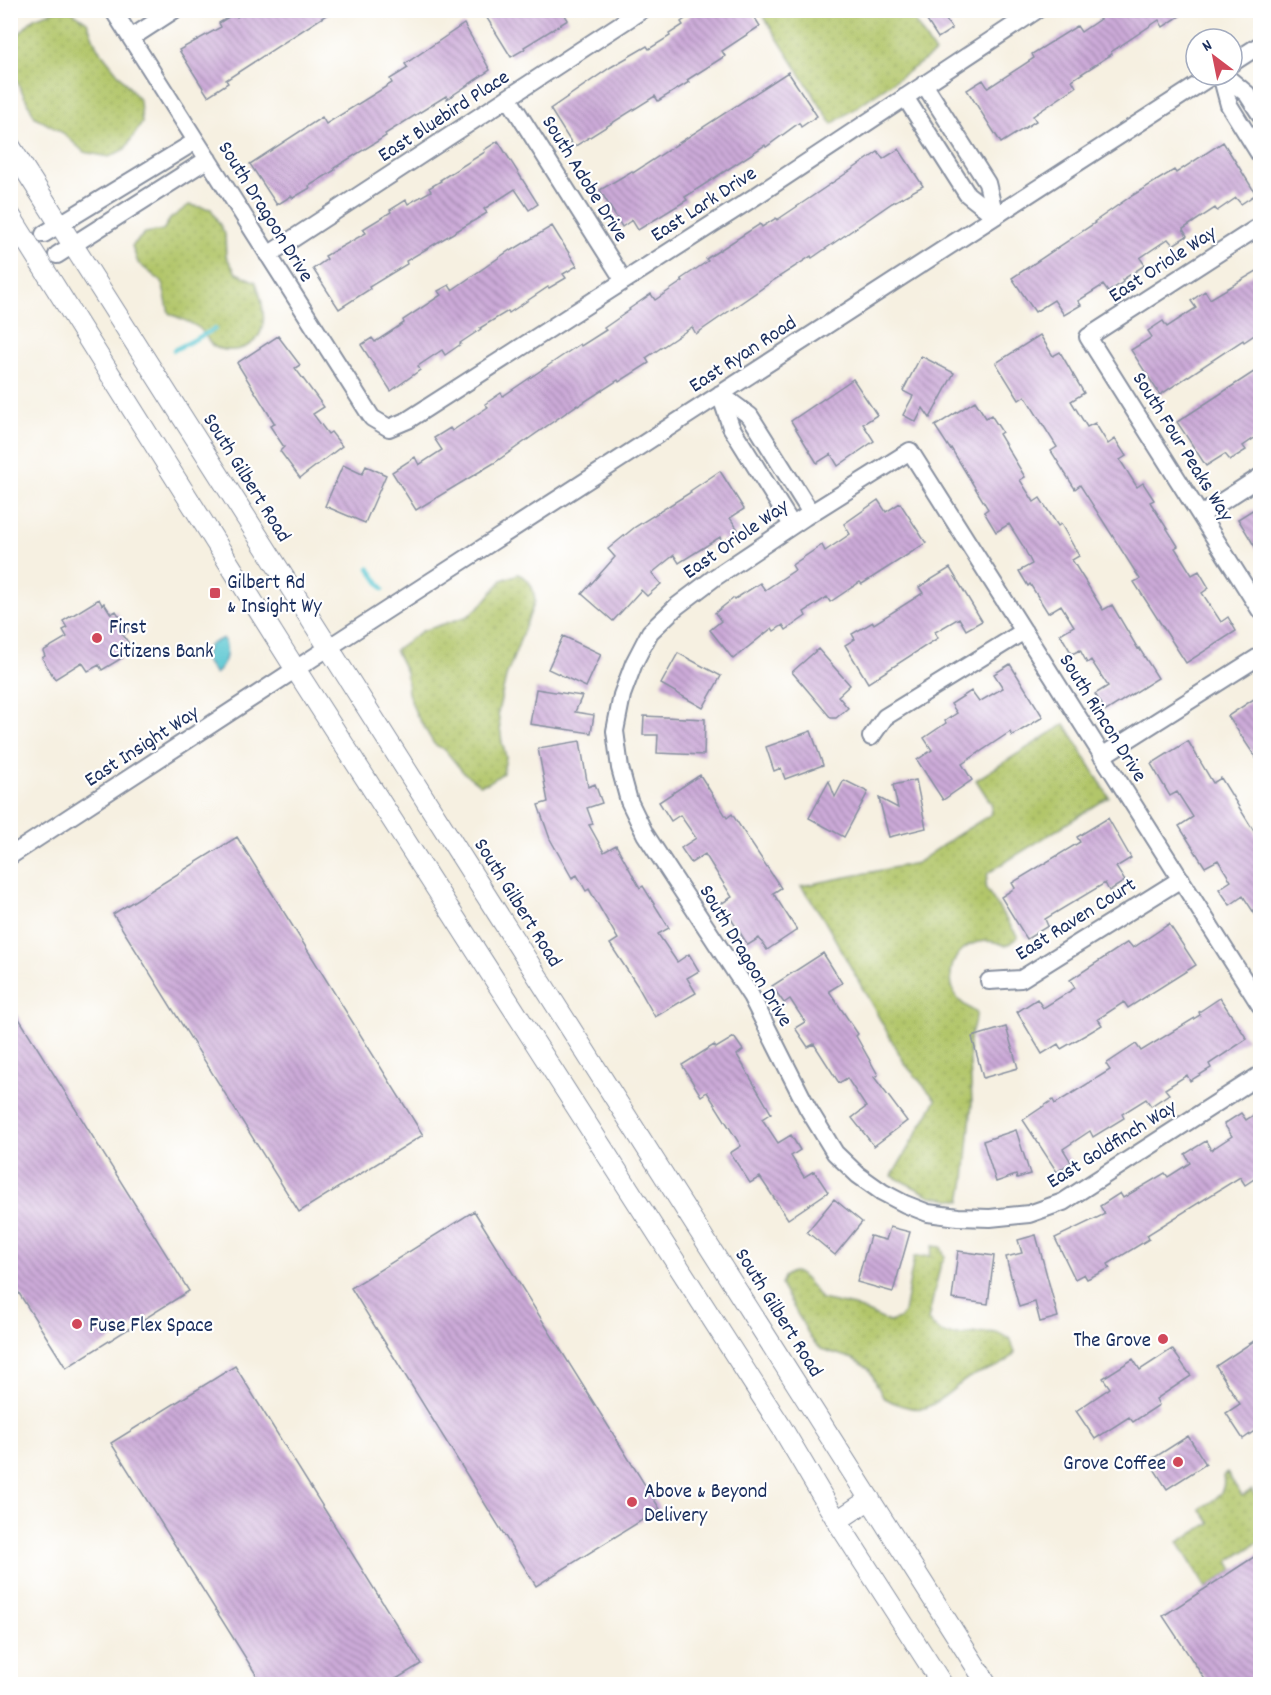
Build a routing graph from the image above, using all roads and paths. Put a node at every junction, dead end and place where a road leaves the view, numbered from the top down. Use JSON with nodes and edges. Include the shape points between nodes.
{"nodes":[{"id":1,"x":114,"y":10,"type":"edge"},
{"id":2,"x":174,"y":10,"type":"edge"},
{"id":3,"x":642,"y":10,"type":"edge"},
{"id":4,"x":1037,"y":10,"type":"edge"},
{"id":5,"x":131,"y":38,"type":"junction"},
{"id":6,"x":1260,"y":45,"type":"edge"},
{"id":7,"x":1244,"y":55,"type":"edge"},
{"id":8,"x":924,"y":84,"type":"junction"},
{"id":9,"x":1194,"y":87,"type":"edge"},
{"id":10,"x":1225,"y":87,"type":"edge"},
{"id":11,"x":1238,"y":87,"type":"edge"},
{"id":12,"x":904,"y":97,"type":"junction"},
{"id":13,"x":510,"y":99,"type":"junction"},
{"id":14,"x":1260,"y":114,"type":"edge"},
{"id":15,"x":196,"y":141,"type":"junction"},
{"id":16,"x":10,"y":146,"type":"edge"},
{"id":17,"x":1260,"y":155,"type":"edge"},
{"id":18,"x":208,"y":159,"type":"junction"},
{"id":19,"x":10,"y":214,"type":"edge"},
{"id":20,"x":995,"y":216,"type":"junction"},
{"id":21,"x":1260,"y":226,"type":"edge"},
{"id":22,"x":52,"y":229,"type":"junction"},
{"id":23,"x":65,"y":250,"type":"junction"},
{"id":24,"x":268,"y":255,"type":"junction"},
{"id":25,"x":624,"y":281,"type":"junction"},
{"id":26,"x":1088,"y":337,"type":"joint"},
{"id":27,"x":720,"y":394,"type":"junction"},
{"id":28,"x":389,"y":428,"type":"joint"},
{"id":29,"x":910,"y":451,"type":"joint"},
{"id":30,"x":1260,"y":477,"type":"edge"},
{"id":31,"x":811,"y":513,"type":"junction"},
{"id":32,"x":1201,"y":515,"type":"junction"},
{"id":33,"x":792,"y":525,"type":"junction"},
{"id":34,"x":1260,"y":610,"type":"edge"},
{"id":35,"x":1024,"y":631,"type":"junction"},
{"id":36,"x":328,"y":648,"type":"junction"},
{"id":37,"x":1260,"y":656,"type":"edge"},
{"id":38,"x":296,"y":670,"type":"junction"},
{"id":39,"x":622,"y":695,"type":"joint"},
{"id":40,"x":871,"y":737,"type":"dead end"},
{"id":41,"x":1102,"y":756,"type":"junction"},
{"id":42,"x":10,"y":856,"type":"edge"},
{"id":43,"x":1181,"y":879,"type":"junction"},
{"id":44,"x":989,"y":981,"type":"dead end"},
{"id":45,"x":1260,"y":1005,"type":"edge"},
{"id":46,"x":1260,"y":1075,"type":"edge"},
{"id":47,"x":905,"y":1204,"type":"joint"},
{"id":48,"x":870,"y":1499,"type":"junction"},
{"id":49,"x":837,"y":1521,"type":"junction"},
{"id":50,"x":942,"y":1684,"type":"edge"},
{"id":51,"x":987,"y":1684,"type":"edge"}],
"edges":[{"from":1,"to":5,"type":"street","name":"South Dragoon Drive"},
{"from":2,"to":5,"type":"street"},
{"from":3,"to":13,"type":"street","name":"East Bluebird Place"},
{"from":4,"to":8,"type":"street","name":"East Lark Drive"},
{"from":5,"to":15,"type":"street","name":"South Dragoon Drive"},
{"from":6,"to":7,"type":"street"},
{"from":8,"to":12,"type":"street","name":"East Lark Drive"},
{"from":8,"to":20,"type":"street","via":[[987,183]]},
{"from":9,"to":20,"type":"street","name":"East Ryan Road"},
{"from":10,"to":17,"type":"street","via":[[1229,105]]},
{"from":11,"to":14,"type":"street"},
{"from":12,"to":20,"type":"street","via":[[967,194]]},
{"from":12,"to":25,"type":"street","name":"East Lark Drive"},
{"from":13,"to":24,"type":"street","name":"East Bluebird Place"},
{"from":13,"to":25,"type":"street","name":"South Adobe Drive"},
{"from":15,"to":18,"type":"street","name":"South Dragoon Drive"},
{"from":15,"to":22,"type":"street"},
{"from":16,"to":22,"type":"main road","name":"South Gilbert Road"},
{"from":18,"to":23,"type":"street"},
{"from":18,"to":24,"type":"street","name":"South Dragoon Drive"},
{"from":19,"to":38,"type":"main road"},
{"from":20,"to":27,"type":"street","name":"East Ryan Road"},
{"from":21,"to":26,"type":"street","name":"East Oriole Way"},
{"from":22,"to":23,"type":"main road","name":"South Gilbert Road"},
{"from":23,"to":36,"type":"main road","name":"South Gilbert Road"},
{"from":24,"to":28,"type":"street","name":"South Dragoon Drive","via":[[372,418]]},
{"from":25,"to":28,"type":"street","name":"East Lark Drive","via":[[408,420]]},
{"from":26,"to":32,"type":"street","name":"South Four Peaks Way"},
{"from":27,"to":31,"type":"street","via":[[750,416]]},
{"from":27,"to":33,"type":"street","via":[[731,427]]},
{"from":27,"to":36,"type":"street","name":"East Ryan Road"},
{"from":29,"to":31,"type":"street","name":"East Oriole Way"},
{"from":29,"to":35,"type":"street","name":"South Rincon Drive"},
{"from":30,"to":32,"type":"street"},
{"from":31,"to":33,"type":"street","name":"East Oriole Way"},
{"from":32,"to":34,"type":"street","name":"South Four Peaks Way"},
{"from":33,"to":39,"type":"street","name":"East Oriole Way","via":[[677,606],[650,632]]},
{"from":35,"to":40,"type":"street","via":[[885,717]]},
{"from":35,"to":41,"type":"street","name":"South Rincon Drive"},
{"from":36,"to":38,"type":"street","name":"East Ryan Road"},
{"from":36,"to":48,"type":"main road","name":"South Gilbert Road"},
{"from":37,"to":41,"type":"street"},
{"from":38,"to":42,"type":"street","name":"East Insight Way"},
{"from":38,"to":49,"type":"main road","via":[[782,1428]]},
{"from":39,"to":47,"type":"street","name":"South Dragoon Drive","via":[[615,731],[620,768],[629,801],[645,834],[751,996],[835,1153],[858,1175]]},
{"from":41,"to":43,"type":"street","name":"South Rincon Drive"},
{"from":43,"to":44,"type":"street","name":"East Raven Court","via":[[1022,979]]},
{"from":43,"to":45,"type":"street","name":"South Rincon Drive"},
{"from":46,"to":47,"type":"street","name":"East Goldfinch Way","via":[[1063,1202],[1029,1214],[990,1218],[958,1218]]},
{"from":48,"to":49,"type":"main road"},
{"from":48,"to":51,"type":"main road","name":"South Gilbert Road"},
{"from":49,"to":50,"type":"main road"}]}
